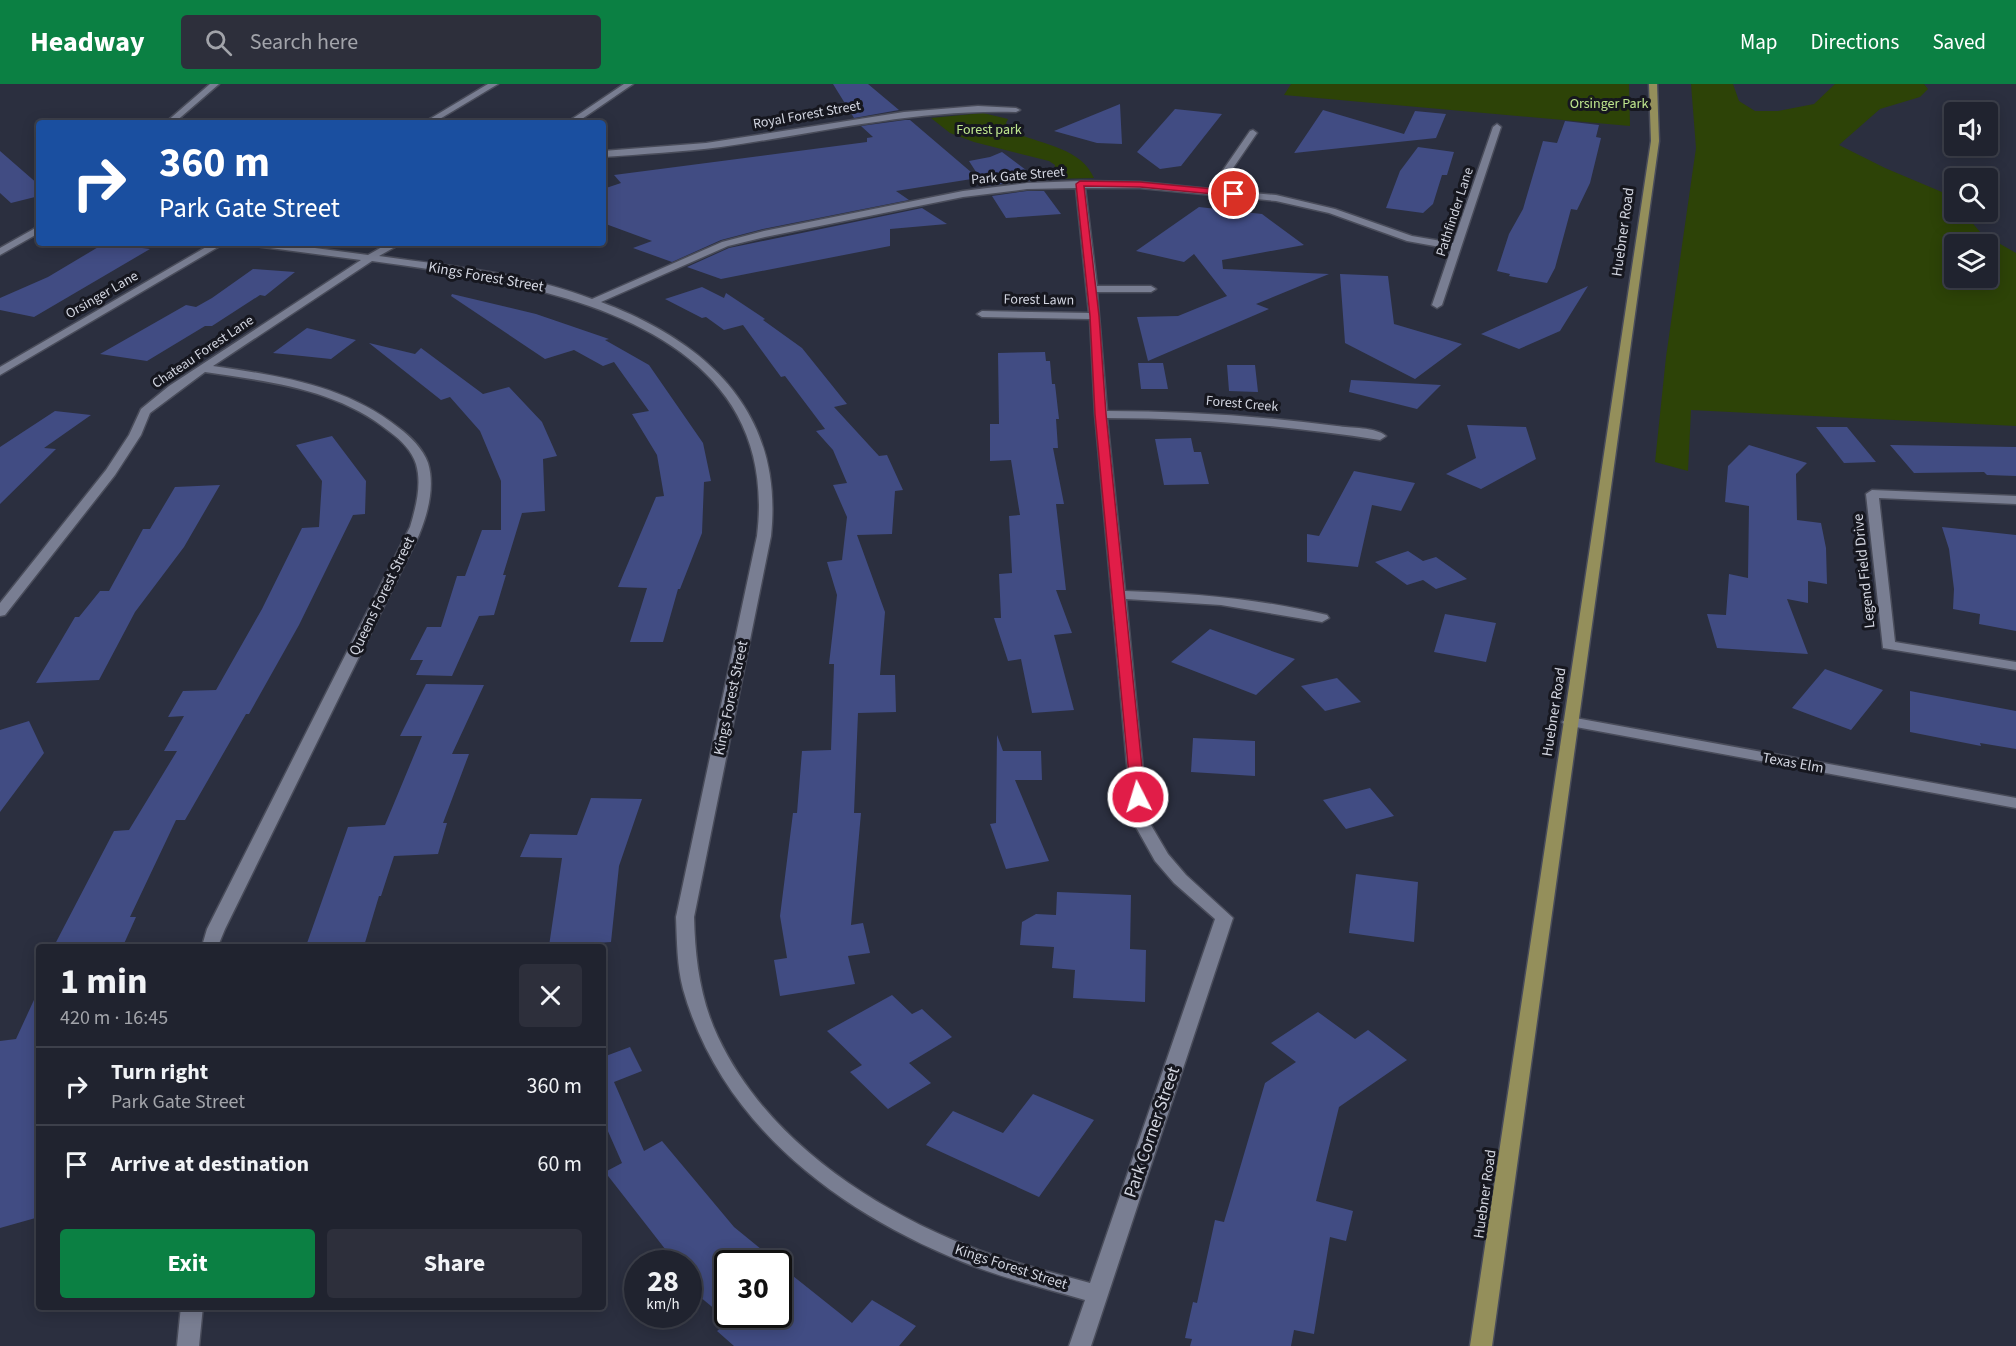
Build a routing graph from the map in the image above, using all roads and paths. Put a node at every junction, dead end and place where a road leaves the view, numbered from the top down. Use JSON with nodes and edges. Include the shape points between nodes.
{"nodes":[{"id":1,"x":215,"y":84,"type":"edge"},
{"id":2,"x":494,"y":84,"type":"edge"},
{"id":3,"x":629,"y":84,"type":"edge"},
{"id":4,"x":1653,"y":84,"type":"edge"},
{"id":5,"x":1016,"y":110,"type":"dead end"},
{"id":6,"x":173,"y":120,"type":"edge"},
{"id":7,"x":432,"y":120,"type":"edge"},
{"id":8,"x":575,"y":120,"type":"edge"},
{"id":9,"x":1497,"y":126,"type":"dead end"},
{"id":10,"x":1253,"y":133,"type":"dead end"},
{"id":11,"x":606,"y":154,"type":"edge"},
{"id":12,"x":1080,"y":184,"type":"junction"},
{"id":13,"x":1213,"y":191,"type":"junction"},
{"id":14,"x":36,"y":231,"type":"edge"},
{"id":15,"x":215,"y":246,"type":"edge"},
{"id":16,"x":278,"y":246,"type":"edge"},
{"id":17,"x":392,"y":246,"type":"edge"},
{"id":18,"x":1457,"y":247,"type":"junction"},
{"id":19,"x":0,"y":252,"type":"edge"},
{"id":20,"x":370,"y":258,"type":"junction"},
{"id":21,"x":1091,"y":289,"type":"junction"},
{"id":22,"x":1152,"y":289,"type":"dead end"},
{"id":23,"x":591,"y":303,"type":"junction"},
{"id":24,"x":1437,"y":305,"type":"dead end"},
{"id":25,"x":982,"y":314,"type":"dead end"},
{"id":26,"x":1095,"y":316,"type":"junction"},
{"id":27,"x":203,"y":368,"type":"junction"},
{"id":28,"x":0,"y":372,"type":"edge"},
{"id":29,"x":1101,"y":414,"type":"junction"},
{"id":30,"x":1380,"y":436,"type":"dead end"},
{"id":31,"x":2016,"y":500,"type":"edge"},
{"id":32,"x":1119,"y":595,"type":"junction"},
{"id":33,"x":0,"y":612,"type":"edge"},
{"id":34,"x":1323,"y":618,"type":"dead end"},
{"id":35,"x":2016,"y":666,"type":"edge"},
{"id":36,"x":1570,"y":722,"type":"junction"},
{"id":37,"x":2016,"y":803,"type":"edge"},
{"id":38,"x":211,"y":944,"type":"edge"},
{"id":39,"x":1097,"y":1294,"type":"junction"},
{"id":40,"x":192,"y":1310,"type":"edge"},
{"id":41,"x":188,"y":1346,"type":"edge"},
{"id":42,"x":1080,"y":1346,"type":"edge"},
{"id":43,"x":1481,"y":1346,"type":"edge"}],
"edges":[{"from":1,"to":6,"type":"street"},
{"from":2,"to":7,"type":"street"},
{"from":3,"to":8,"type":"street"},
{"from":4,"to":36,"type":"main road","name":"Huebner Road","via":[[1655,141]]},
{"from":5,"to":11,"type":"street","name":"Royal Forest Street","via":[[905,112],[722,144]]},
{"from":9,"to":18,"type":"street","name":"Pathfinder Lane"},
{"from":10,"to":13,"type":"street"},
{"from":12,"to":13,"type":"street","name":"Park Gate Street","via":[[1140,184]]},
{"from":12,"to":21,"type":"street"},
{"from":12,"to":23,"type":"street","name":"Park Gate Street","via":[[973,193],[764,234],[725,244]]},
{"from":13,"to":18,"type":"street","name":"Park Gate Street","via":[[1306,204],[1410,239]]},
{"from":14,"to":19,"type":"street"},
{"from":15,"to":28,"type":"street","name":"Orsinger Lane"},
{"from":16,"to":20,"type":"street","name":"Kings Forest Street"},
{"from":17,"to":20,"type":"street","name":"Chateau Forest Lane"},
{"from":18,"to":24,"type":"street","name":"Pathfinder Lane"},
{"from":20,"to":23,"type":"street","name":"Kings Forest Street","via":[[534,284]]},
{"from":20,"to":27,"type":"street","name":"Chateau Forest Lane"},
{"from":21,"to":22,"type":"street"},
{"from":21,"to":26,"type":"street"},
{"from":23,"to":39,"type":"street","name":"Kings Forest Street","via":[[666,335],[713,374],[741,406],[764,466],[768,500],[764,536],[685,917],[692,990],[704,1028],[723,1066],[781,1139],[820,1173],[865,1204],[916,1233],[972,1257]]},
{"from":25,"to":26,"type":"street","name":"Forest Lawn"},
{"from":26,"to":29,"type":"street"},
{"from":27,"to":33,"type":"street","name":"Chateau Forest Lane","via":[[145,411],[111,472]]},
{"from":27,"to":38,"type":"street","name":"Queens Forest Street","via":[[297,383],[350,399],[386,421],[414,447],[423,466],[424,497],[413,535]]},
{"from":29,"to":30,"type":"street","name":"Forest Creek","via":[[1239,417]]},
{"from":29,"to":32,"type":"street"},
{"from":31,"to":35,"type":"street","name":"Legend Field Drive","via":[[1872,494],[1888,645]]},
{"from":32,"to":34,"type":"street","via":[[1216,598]]},
{"from":32,"to":39,"type":"street","name":"Park Corner Street","via":[[1140,820],[1161,857],[1224,918]]},
{"from":36,"to":37,"type":"street","name":"Texas Elm"},
{"from":36,"to":43,"type":"main road","name":"Huebner Road"},
{"from":39,"to":42,"type":"street","name":"Park Corner Street"},
{"from":40,"to":41,"type":"street"}]}
